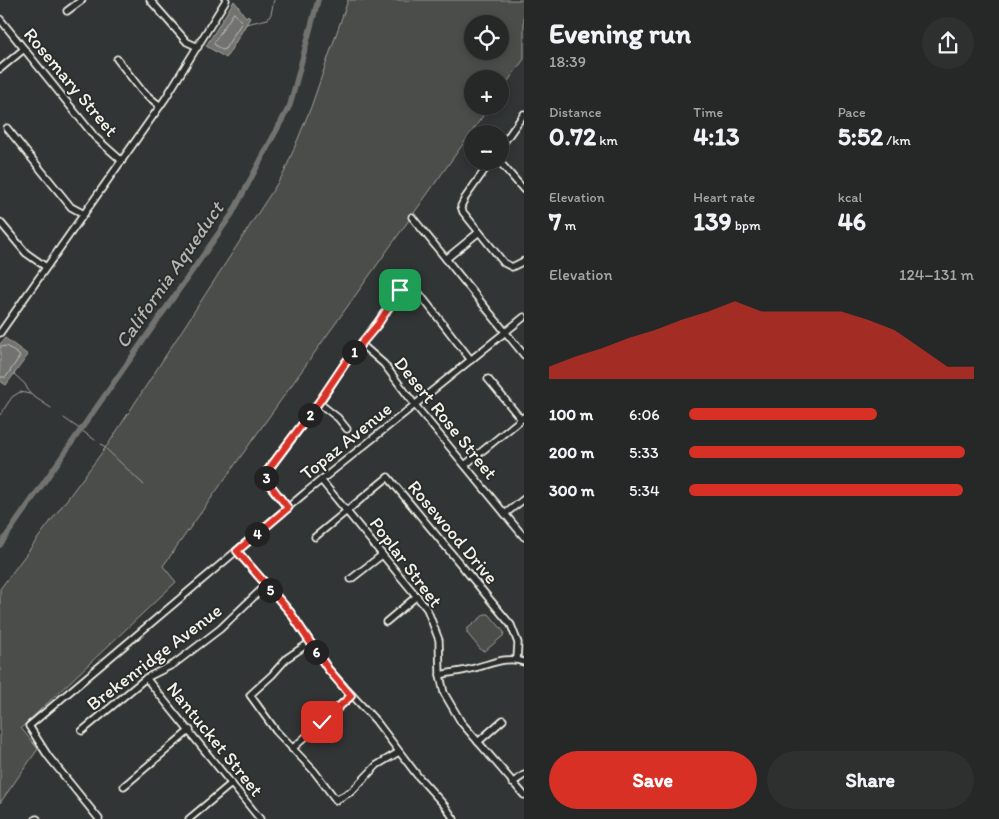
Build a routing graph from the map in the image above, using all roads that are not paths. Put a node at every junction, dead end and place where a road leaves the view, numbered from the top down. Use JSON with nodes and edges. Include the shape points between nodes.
{"nodes":[{"id":1,"x":82,"y":0,"type":"edge"},
{"id":2,"x":150,"y":0,"type":"edge"},
{"id":3,"x":226,"y":0,"type":"edge"},
{"id":4,"x":67,"y":11,"type":"dead end"},
{"id":5,"x":0,"y":19,"type":"edge"},
{"id":6,"x":198,"y":47,"type":"junction"},
{"id":7,"x":24,"y":49,"type":"junction"},
{"id":8,"x":117,"y":59,"type":"dead end"},
{"id":9,"x":0,"y":69,"type":"edge"},
{"id":10,"x":160,"y":106,"type":"junction"},
{"id":11,"x":524,"y":114,"type":"edge"},
{"id":12,"x":7,"y":128,"type":"dead end"},
{"id":13,"x":509,"y":135,"type":"edge"},
{"id":14,"x":122,"y":161,"type":"junction"},
{"id":15,"x":485,"y":170,"type":"edge"},
{"id":16,"x":507,"y":170,"type":"edge"},
{"id":17,"x":524,"y":190,"type":"edge"},
{"id":18,"x":84,"y":214,"type":"junction"},
{"id":19,"x":412,"y":217,"type":"dead end"},
{"id":20,"x":0,"y":222,"type":"edge"},
{"id":21,"x":479,"y":232,"type":"junction"},
{"id":22,"x":446,"y":259,"type":"junction"},
{"id":23,"x":524,"y":261,"type":"edge"},
{"id":24,"x":46,"y":268,"type":"junction"},
{"id":25,"x":524,"y":317,"type":"edge"},
{"id":26,"x":0,"y":320,"type":"edge"},
{"id":27,"x":6,"y":324,"type":"junction"},
{"id":28,"x":0,"y":332,"type":"edge"},
{"id":29,"x":506,"y":332,"type":"junction"},
{"id":30,"x":361,"y":344,"type":"junction"},
{"id":31,"x":524,"y":355,"type":"edge"},
{"id":32,"x":471,"y":360,"type":"junction"},
{"id":33,"x":488,"y":379,"type":"dead end"},
{"id":34,"x":319,"y":402,"type":"junction"},
{"id":35,"x":415,"y":405,"type":"junction"},
{"id":36,"x":523,"y":418,"type":"edge"},
{"id":37,"x":348,"y":429,"type":"dead end"},
{"id":38,"x":465,"y":465,"type":"junction"},
{"id":39,"x":321,"y":480,"type":"junction"},
{"id":40,"x":524,"y":498,"type":"edge"},
{"id":41,"x":288,"y":508,"type":"junction"},
{"id":42,"x":347,"y":510,"type":"junction"},
{"id":43,"x":505,"y":514,"type":"junction"},
{"id":44,"x":315,"y":537,"type":"dead end"},
{"id":45,"x":524,"y":537,"type":"edge"},
{"id":46,"x":237,"y":551,"type":"junction"},
{"id":47,"x":382,"y":555,"type":"junction"},
{"id":48,"x":350,"y":579,"type":"dead end"},
{"id":49,"x":266,"y":585,"type":"junction"},
{"id":50,"x":417,"y":596,"type":"junction"},
{"id":51,"x":386,"y":622,"type":"dead end"},
{"id":52,"x":310,"y":643,"type":"junction"},
{"id":53,"x":517,"y":659,"type":"junction"},
{"id":54,"x":524,"y":662,"type":"edge"},
{"id":55,"x":440,"y":675,"type":"junction"},
{"id":56,"x":146,"y":678,"type":"junction"},
{"id":57,"x":351,"y":696,"type":"junction"},
{"id":58,"x":503,"y":720,"type":"dead end"},
{"id":59,"x":190,"y":730,"type":"junction"},
{"id":60,"x":82,"y":731,"type":"dead end"},
{"id":61,"x":478,"y":742,"type":"junction"},
{"id":62,"x":292,"y":749,"type":"junction"},
{"id":63,"x":399,"y":752,"type":"junction"},
{"id":64,"x":524,"y":775,"type":"edge"},
{"id":65,"x":512,"y":783,"type":"junction"},
{"id":66,"x":231,"y":784,"type":"junction"},
{"id":67,"x":124,"y":786,"type":"dead end"},
{"id":68,"x":524,"y":795,"type":"edge"},
{"id":69,"x":99,"y":819,"type":"edge"},
{"id":70,"x":189,"y":819,"type":"edge"},
{"id":71,"x":260,"y":819,"type":"edge"},
{"id":72,"x":454,"y":819,"type":"edge"}],
"edges":[{"from":1,"to":4,"type":"street"},
{"from":2,"to":6,"type":"street","via":[[187,42]]},
{"from":3,"to":6,"type":"street"},
{"from":5,"to":7,"type":"street","name":"Rosemary Street"},
{"from":6,"to":10,"type":"street"},
{"from":7,"to":9,"type":"street"},
{"from":7,"to":14,"type":"street","name":"Rosemary Street","via":[[95,137]]},
{"from":8,"to":10,"type":"street","via":[[142,91]]},
{"from":10,"to":14,"type":"street"},
{"from":11,"to":13,"type":"street"},
{"from":12,"to":18,"type":"street","via":[[71,207]]},
{"from":14,"to":18,"type":"street"},
{"from":15,"to":21,"type":"street","via":[[461,206]]},
{"from":16,"to":17,"type":"street"},
{"from":18,"to":24,"type":"street"},
{"from":19,"to":22,"type":"street"},
{"from":20,"to":24,"type":"street","via":[[26,253]]},
{"from":21,"to":22,"type":"street"},
{"from":21,"to":23,"type":"street","via":[[504,263],[512,267]]},
{"from":22,"to":29,"type":"street"},
{"from":24,"to":27,"type":"street"},
{"from":25,"to":29,"type":"street","name":"Topaz Avenue"},
{"from":26,"to":27,"type":"street"},
{"from":27,"to":28,"type":"street"},
{"from":29,"to":31,"type":"street"},
{"from":29,"to":32,"type":"street","name":"Topaz Avenue"},
{"from":30,"to":32,"type":"street","via":[[400,290],[408,284],[415,288]]},
{"from":30,"to":34,"type":"street"},
{"from":30,"to":35,"type":"street","name":"Desert Rose Street","via":[[384,364]]},
{"from":32,"to":35,"type":"street","name":"Topaz Avenue"},
{"from":33,"to":36,"type":"street"},
{"from":34,"to":37,"type":"street"},
{"from":34,"to":41,"type":"street","via":[[265,474]]},
{"from":35,"to":38,"type":"street","name":"Desert Rose Street"},
{"from":35,"to":39,"type":"street","name":"Topaz Avenue"},
{"from":36,"to":38,"type":"street"},
{"from":38,"to":43,"type":"street","name":"Desert Rose Street"},
{"from":39,"to":41,"type":"street","name":"Topaz Avenue"},
{"from":39,"to":42,"type":"street","name":"Poplar Street"},
{"from":40,"to":43,"type":"street"},
{"from":41,"to":46,"type":"street","name":"Topaz Avenue"},
{"from":42,"to":44,"type":"street"},
{"from":42,"to":47,"type":"street","name":"Poplar Street"},
{"from":42,"to":53,"type":"street","name":"Rosewood Drive","via":[[388,477],[511,625],[518,643]]},
{"from":43,"to":45,"type":"street","name":"Desert Rose Street"},
{"from":46,"to":49,"type":"street"},
{"from":46,"to":69,"type":"street","name":"Topaz Avenue","via":[[29,726],[48,756]]},
{"from":47,"to":48,"type":"street"},
{"from":47,"to":50,"type":"street","name":"Poplar Street"},
{"from":49,"to":52,"type":"street","via":[[290,612]]},
{"from":49,"to":56,"type":"street","name":"Brekenridge Avenue","via":[[205,640],[174,664]]},
{"from":50,"to":51,"type":"street"},
{"from":50,"to":55,"type":"street","name":"Poplar Street","via":[[428,609],[439,640]]},
{"from":52,"to":57,"type":"street"},
{"from":52,"to":62,"type":"street","via":[[287,658],[250,695]]},
{"from":53,"to":54,"type":"street"},
{"from":53,"to":55,"type":"street"},
{"from":55,"to":61,"type":"street","name":"Poplar Street","via":[[444,693],[461,722]]},
{"from":56,"to":59,"type":"street","name":"Nantucket Street"},
{"from":56,"to":60,"type":"street","name":"Brekenridge Avenue"},
{"from":57,"to":62,"type":"street"},
{"from":57,"to":63,"type":"street","via":[[376,721]]},
{"from":58,"to":61,"type":"street"},
{"from":59,"to":66,"type":"street","name":"Nantucket Street"},
{"from":59,"to":67,"type":"street"},
{"from":61,"to":65,"type":"street","name":"Poplar Street"},
{"from":62,"to":63,"type":"street","via":[[336,800],[352,791],[377,765]]},
{"from":63,"to":72,"type":"street"},
{"from":64,"to":65,"type":"street"},
{"from":65,"to":68,"type":"street","name":"Poplar Street"},
{"from":66,"to":70,"type":"street"},
{"from":66,"to":71,"type":"street","name":"Nantucket Street"}]}
